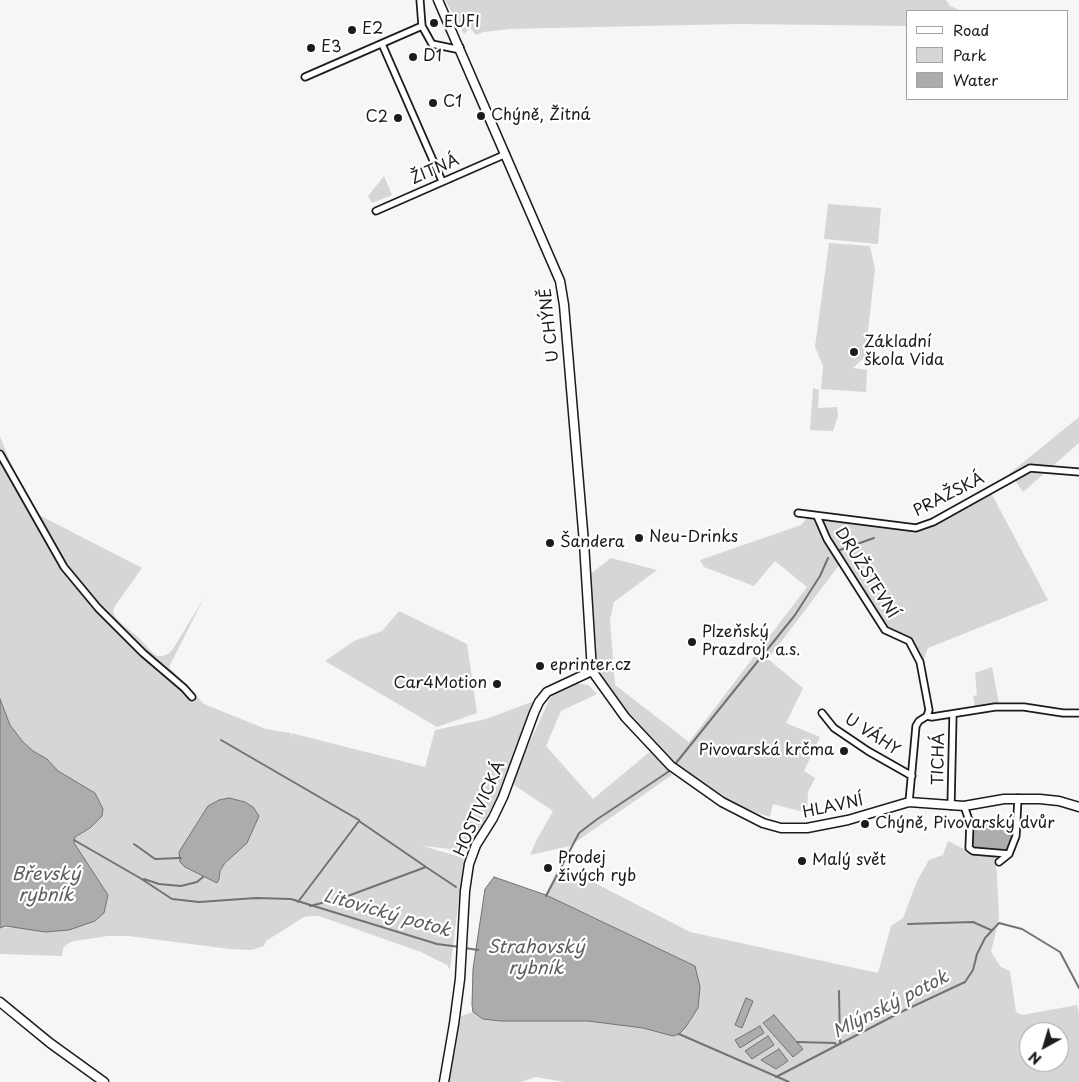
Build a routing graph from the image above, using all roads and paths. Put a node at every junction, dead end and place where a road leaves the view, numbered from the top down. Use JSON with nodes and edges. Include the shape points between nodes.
{"nodes":[{"id":1,"x":420,"y":0,"type":"edge"},
{"id":2,"x":438,"y":0,"type":"edge"},
{"id":3,"x":422,"y":26,"type":"junction"},
{"id":4,"x":382,"y":44,"type":"junction"},
{"id":5,"x":460,"y":47,"type":"junction"},
{"id":6,"x":305,"y":78,"type":"dead end"},
{"id":7,"x":506,"y":154,"type":"junction"},
{"id":8,"x":442,"y":181,"type":"junction"},
{"id":9,"x":376,"y":211,"type":"dead end"},
{"id":10,"x":0,"y":454,"type":"edge"},
{"id":11,"x":1079,"y":472,"type":"edge"},
{"id":12,"x":798,"y":513,"type":"dead end"},
{"id":13,"x":817,"y":516,"type":"junction"},
{"id":14,"x":592,"y":670,"type":"junction"},
{"id":15,"x":192,"y":698,"type":"dead end"},
{"id":16,"x":822,"y":713,"type":"dead end"},
{"id":17,"x":1079,"y":713,"type":"edge"},
{"id":18,"x":953,"y":714,"type":"junction"},
{"id":19,"x":926,"y":716,"type":"junction"},
{"id":20,"x":912,"y":776,"type":"junction"},
{"id":21,"x":1018,"y":798,"type":"junction"},
{"id":22,"x":909,"y":802,"type":"junction"},
{"id":23,"x":951,"y":806,"type":"junction"},
{"id":24,"x":964,"y":806,"type":"junction"},
{"id":25,"x":1079,"y":807,"type":"edge"},
{"id":26,"x":1010,"y":854,"type":"junction"},
{"id":27,"x":999,"y":862,"type":"dead end"},
{"id":28,"x":0,"y":1002,"type":"edge"},
{"id":29,"x":104,"y":1082,"type":"edge"},
{"id":30,"x":444,"y":1082,"type":"edge"}],
"edges":[{"from":1,"to":3,"type":"street"},
{"from":2,"to":5,"type":"street","name":"U CHÝNĚ"},
{"from":3,"to":4,"type":"street"},
{"from":3,"to":5,"type":"street","via":[[432,44]]},
{"from":4,"to":6,"type":"street"},
{"from":4,"to":8,"type":"street"},
{"from":5,"to":7,"type":"street","name":"U CHÝNĚ"},
{"from":7,"to":8,"type":"street","name":"ŽITNÁ"},
{"from":7,"to":14,"type":"street","name":"U CHÝNĚ","via":[[560,281],[564,305]]},
{"from":8,"to":9,"type":"street","name":"ŽITNÁ"},
{"from":10,"to":15,"type":"street","via":[[64,567],[98,608]]},
{"from":11,"to":13,"type":"street","name":"PRAŽSKÁ","via":[[1030,468],[933,522],[916,528]]},
{"from":12,"to":13,"type":"street","name":"PRAŽSKÁ"},
{"from":13,"to":19,"type":"street","name":"DRUŽSTEVNÍ","via":[[827,539],[885,630],[909,641],[920,662],[929,710]]},
{"from":14,"to":22,"type":"street","name":"HLAVNÍ","via":[[625,718],[670,766],[722,802],[763,823],[781,828],[807,828]]},
{"from":14,"to":30,"type":"street","name":"HOSTIVICKÁ","via":[[547,692],[539,702],[503,796],[469,864],[460,979]]},
{"from":16,"to":20,"type":"street","name":"U VÁHY","via":[[834,728]]},
{"from":17,"to":18,"type":"street","via":[[1063,714],[1024,707]]},
{"from":18,"to":19,"type":"street"},
{"from":18,"to":23,"type":"street","name":"TICHÁ"},
{"from":19,"to":20,"type":"street","name":"DRUŽSTEVNÍ","via":[[916,726]]},
{"from":20,"to":22,"type":"street","name":"DRUŽSTEVNÍ"},
{"from":21,"to":24,"type":"street","name":"HLAVNÍ"},
{"from":21,"to":25,"type":"street","name":"HLAVNÍ","via":[[1060,801]]},
{"from":21,"to":26,"type":"street","via":[[1016,836]]},
{"from":22,"to":23,"type":"street","name":"HLAVNÍ"},
{"from":23,"to":24,"type":"street","name":"HLAVNÍ"},
{"from":24,"to":26,"type":"street","via":[[970,823],[969,848]]},
{"from":26,"to":27,"type":"street"},
{"from":28,"to":29,"type":"street"}]}
